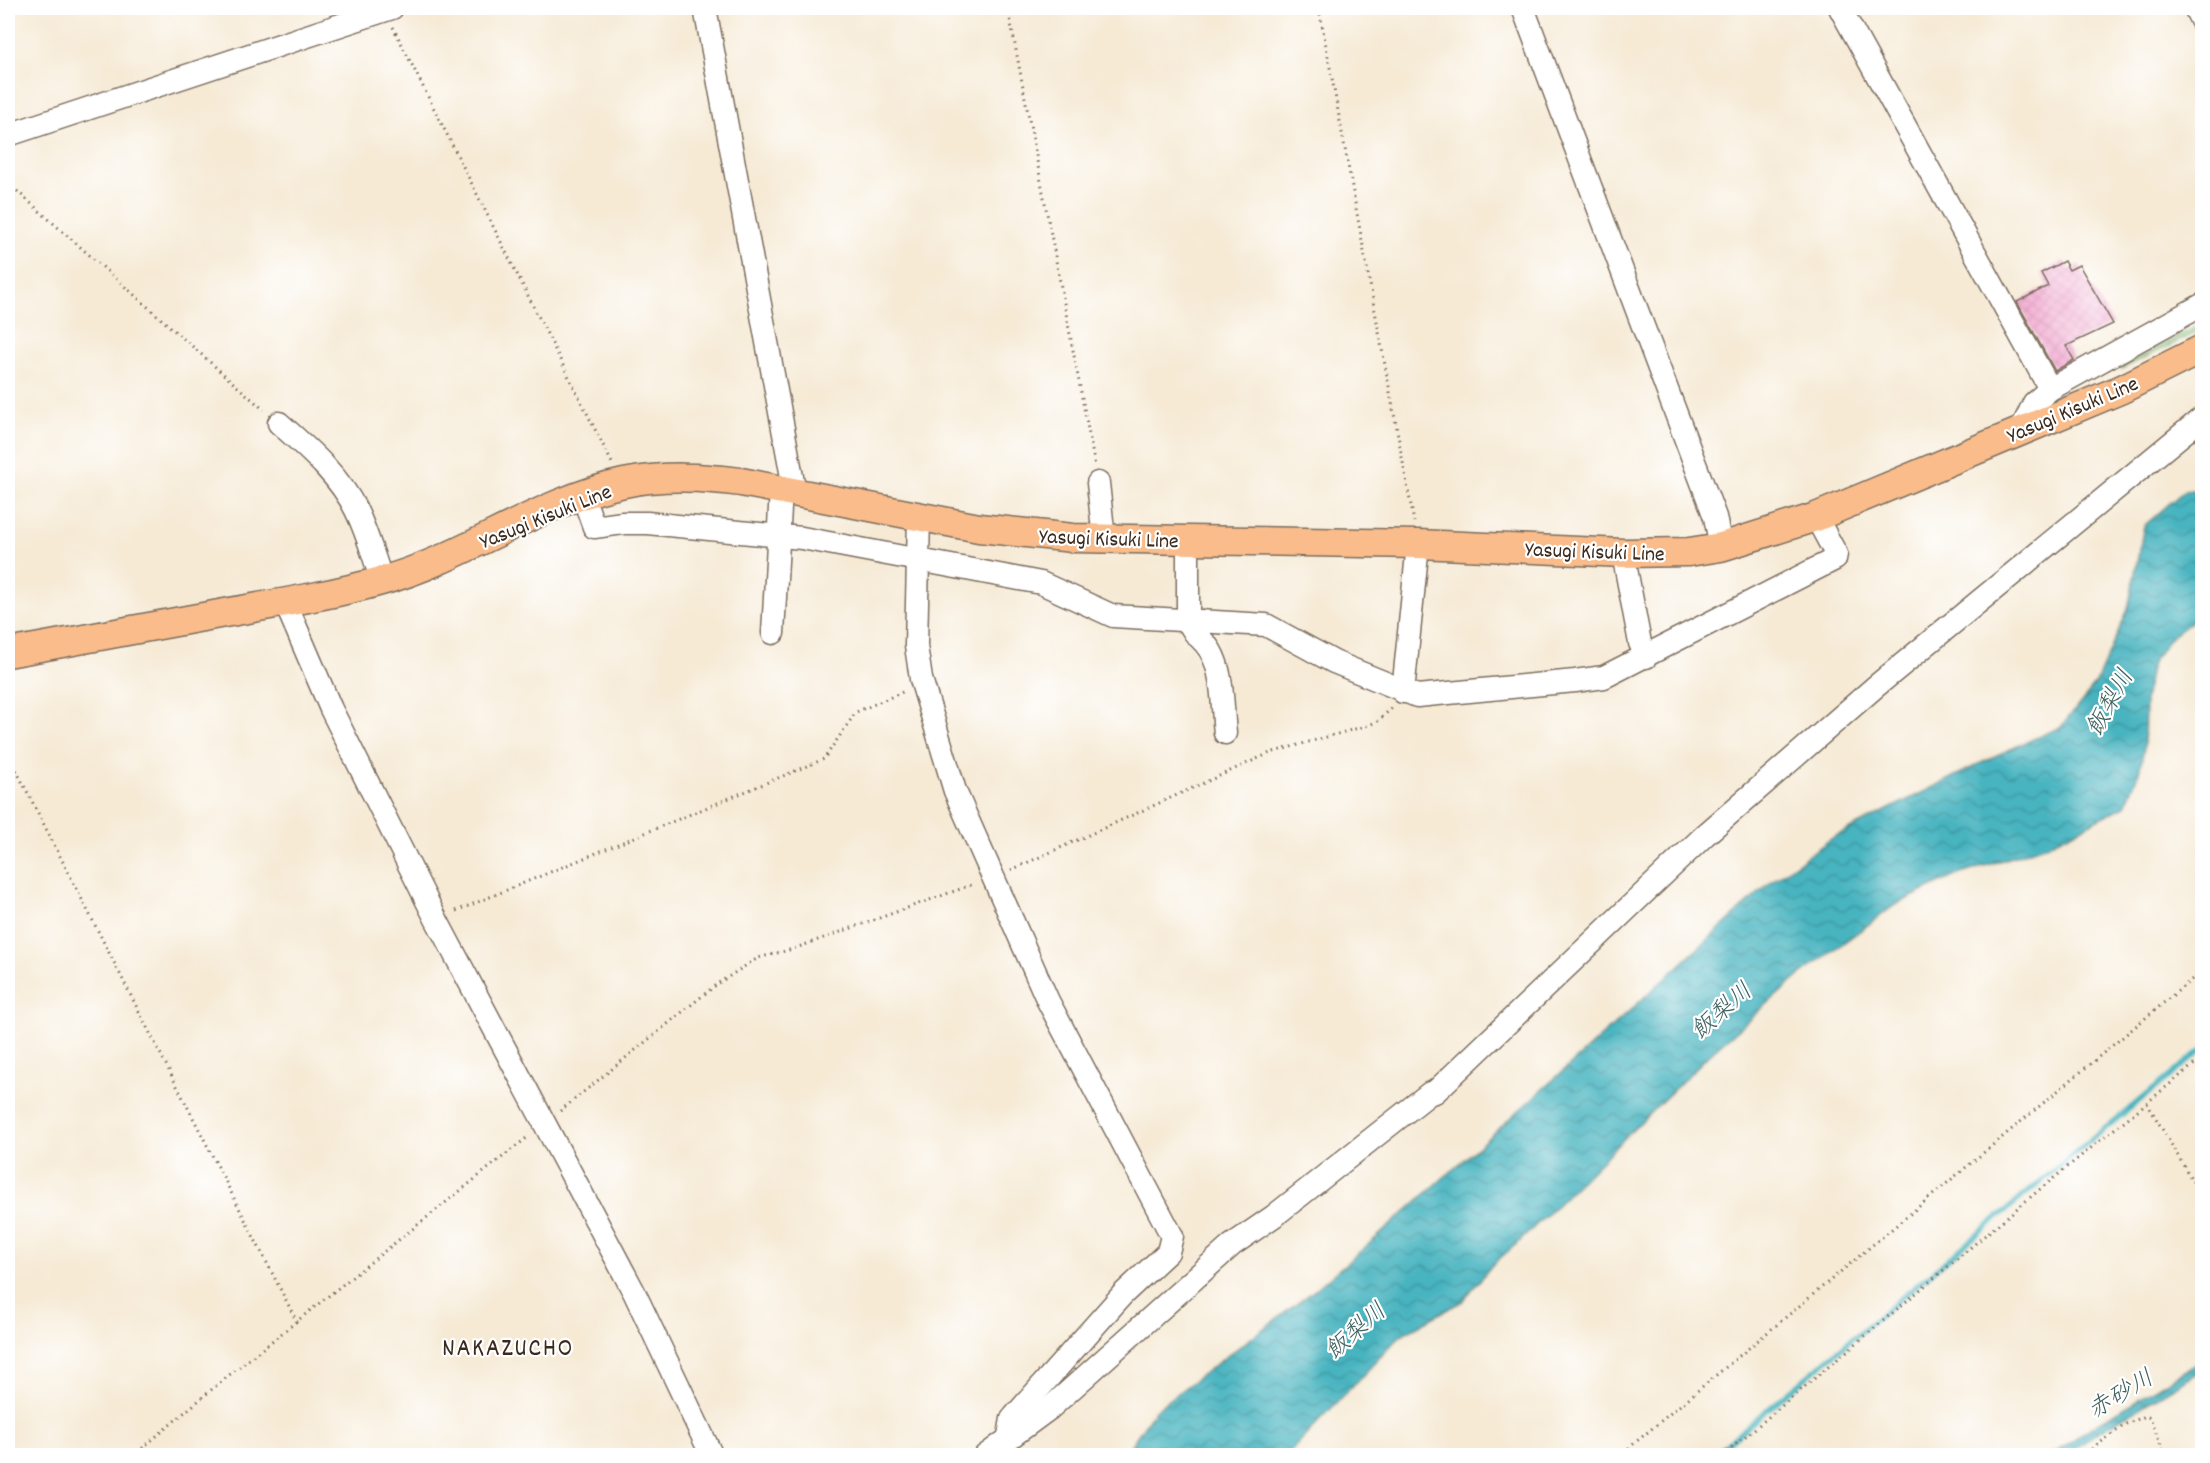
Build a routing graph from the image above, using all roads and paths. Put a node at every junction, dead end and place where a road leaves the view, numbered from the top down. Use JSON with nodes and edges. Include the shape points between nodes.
{"nodes":[{"id":1,"x":705,"y":8,"type":"edge"},
{"id":2,"x":1008,"y":8,"type":"edge"},
{"id":3,"x":1319,"y":8,"type":"edge"},
{"id":4,"x":1523,"y":8,"type":"edge"},
{"id":5,"x":1840,"y":8,"type":"edge"},
{"id":6,"x":2195,"y":8,"type":"edge"},
{"id":7,"x":392,"y":15,"type":"edge"},
{"id":8,"x":2202,"y":22,"type":"edge"},
{"id":9,"x":8,"y":135,"type":"edge"},
{"id":10,"x":8,"y":183,"type":"edge"},
{"id":11,"x":2202,"y":305,"type":"edge"},
{"id":12,"x":2202,"y":349,"type":"edge"},
{"id":13,"x":2050,"y":389,"type":"junction"},
{"id":14,"x":2202,"y":418,"type":"edge"},
{"id":15,"x":279,"y":423,"type":"joint"},
{"id":16,"x":2021,"y":430,"type":"junction"},
{"id":17,"x":622,"y":483,"type":"junction"},
{"id":18,"x":1098,"y":483,"type":"joint"},
{"id":19,"x":788,"y":491,"type":"junction"},
{"id":20,"x":583,"y":496,"type":"junction"},
{"id":21,"x":919,"y":517,"type":"junction"},
{"id":22,"x":1816,"y":517,"type":"junction"},
{"id":23,"x":779,"y":536,"type":"junction"},
{"id":24,"x":1104,"y":539,"type":"junction"},
{"id":25,"x":1188,"y":540,"type":"junction"},
{"id":26,"x":1418,"y":544,"type":"junction"},
{"id":27,"x":1721,"y":547,"type":"junction"},
{"id":28,"x":1623,"y":553,"type":"junction"},
{"id":29,"x":917,"y":559,"type":"junction"},
{"id":30,"x":382,"y":581,"type":"junction"},
{"id":31,"x":285,"y":602,"type":"junction"},
{"id":32,"x":1188,"y":620,"type":"junction"},
{"id":33,"x":773,"y":633,"type":"dead end"},
{"id":34,"x":8,"y":653,"type":"edge"},
{"id":35,"x":1646,"y":657,"type":"junction"},
{"id":36,"x":921,"y":679,"type":"junction"},
{"id":37,"x":1403,"y":692,"type":"junction"},
{"id":38,"x":1225,"y":733,"type":"dead end"},
{"id":39,"x":8,"y":754,"type":"edge"},
{"id":40,"x":993,"y":877,"type":"junction"},
{"id":41,"x":436,"y":919,"type":"junction"},
{"id":42,"x":2202,"y":971,"type":"edge"},
{"id":43,"x":2202,"y":1058,"type":"edge"},
{"id":44,"x":2147,"y":1102,"type":"junction"},
{"id":45,"x":544,"y":1125,"type":"junction"},
{"id":46,"x":2202,"y":1197,"type":"edge"},
{"id":47,"x":297,"y":1322,"type":"junction"},
{"id":48,"x":1009,"y":1437,"type":"junction"},
{"id":49,"x":133,"y":1455,"type":"edge"},
{"id":50,"x":712,"y":1455,"type":"edge"},
{"id":51,"x":985,"y":1455,"type":"edge"},
{"id":52,"x":1619,"y":1455,"type":"edge"},
{"id":53,"x":1722,"y":1455,"type":"edge"},
{"id":54,"x":2082,"y":1455,"type":"edge"},
{"id":55,"x":2165,"y":1455,"type":"edge"}],
"edges":[{"from":1,"to":19,"type":"street"},
{"from":2,"to":18,"type":"path"},
{"from":3,"to":26,"type":"path"},
{"from":4,"to":27,"type":"street","via":[[1716,517]]},
{"from":5,"to":13,"type":"street"},
{"from":6,"to":8,"type":"street"},
{"from":7,"to":9,"type":"street"},
{"from":7,"to":17,"type":"path","via":[[438,119]]},
{"from":10,"to":15,"type":"path"},
{"from":11,"to":13,"type":"street"},
{"from":12,"to":16,"type":"main road","name":"Yasugi Kisuki Line","via":[[2122,389]]},
{"from":13,"to":16,"type":"street","via":[[2034,403]]},
{"from":14,"to":48,"type":"street","via":[[1875,687],[1705,835],[1435,1092],[1232,1245],[1058,1401]]},
{"from":15,"to":30,"type":"street","via":[[326,467],[352,501]]},
{"from":16,"to":22,"type":"main road","name":"Yasugi Kisuki Line"},
{"from":17,"to":19,"type":"main road","name":"Yasugi Kisuki Line","via":[[706,477]]},
{"from":17,"to":20,"type":"main road","name":"Yasugi Kisuki Line"},
{"from":18,"to":24,"type":"street"},
{"from":19,"to":21,"type":"main road","name":"Yasugi Kisuki Line"},
{"from":19,"to":23,"type":"street"},
{"from":20,"to":23,"type":"street","via":[[594,527],[647,523]]},
{"from":20,"to":30,"type":"main road","name":"Yasugi Kisuki Line","via":[[445,558]]},
{"from":21,"to":24,"type":"main road","name":"Yasugi Kisuki Line","via":[[979,528]]},
{"from":21,"to":29,"type":"street"},
{"from":22,"to":27,"type":"main road","name":"Yasugi Kisuki Line"},
{"from":22,"to":35,"type":"street","via":[[1836,554],[1835,560]]},
{"from":23,"to":29,"type":"street"},
{"from":23,"to":33,"type":"street"},
{"from":24,"to":25,"type":"main road","name":"Yasugi Kisuki Line"},
{"from":25,"to":26,"type":"main road","name":"Yasugi Kisuki Line"},
{"from":25,"to":32,"type":"street"},
{"from":26,"to":28,"type":"main road","name":"Yasugi Kisuki Line"},
{"from":26,"to":37,"type":"street"},
{"from":27,"to":28,"type":"main road","name":"Yasugi Kisuki Line","via":[[1689,552]]},
{"from":28,"to":35,"type":"street"},
{"from":29,"to":32,"type":"street","via":[[1041,583],[1113,616]]},
{"from":29,"to":36,"type":"street","via":[[916,646]]},
{"from":30,"to":31,"type":"main road","name":"Yasugi Kisuki Line"},
{"from":31,"to":34,"type":"main road","name":"Yasugi Kisuki Line"},
{"from":31,"to":41,"type":"street","via":[[331,709]]},
{"from":32,"to":37,"type":"street","via":[[1271,626],[1334,662]]},
{"from":32,"to":38,"type":"street","via":[[1193,632],[1211,651],[1219,674]]},
{"from":35,"to":37,"type":"street","via":[[1596,679],[1417,696]]},
{"from":36,"to":40,"type":"street","via":[[955,791]]},
{"from":36,"to":41,"type":"path","via":[[903,692],[856,712],[824,759]]},
{"from":37,"to":40,"type":"path","via":[[1378,721],[1270,753]]},
{"from":39,"to":47,"type":"path"},
{"from":40,"to":45,"type":"path","via":[[758,958],[717,984]]},
{"from":40,"to":48,"type":"street","via":[[1048,1001],[1172,1236],[1168,1252],[1123,1294],[1012,1419]]},
{"from":41,"to":45,"type":"street"},
{"from":42,"to":52,"type":"path"},
{"from":43,"to":44,"type":"path"},
{"from":44,"to":46,"type":"path"},
{"from":44,"to":53,"type":"path"},
{"from":45,"to":47,"type":"path"},
{"from":45,"to":50,"type":"street","via":[[634,1292]]},
{"from":47,"to":49,"type":"path"},
{"from":48,"to":51,"type":"street"},
{"from":54,"to":55,"type":"path","via":[[2126,1424],[2146,1416]]}]}
